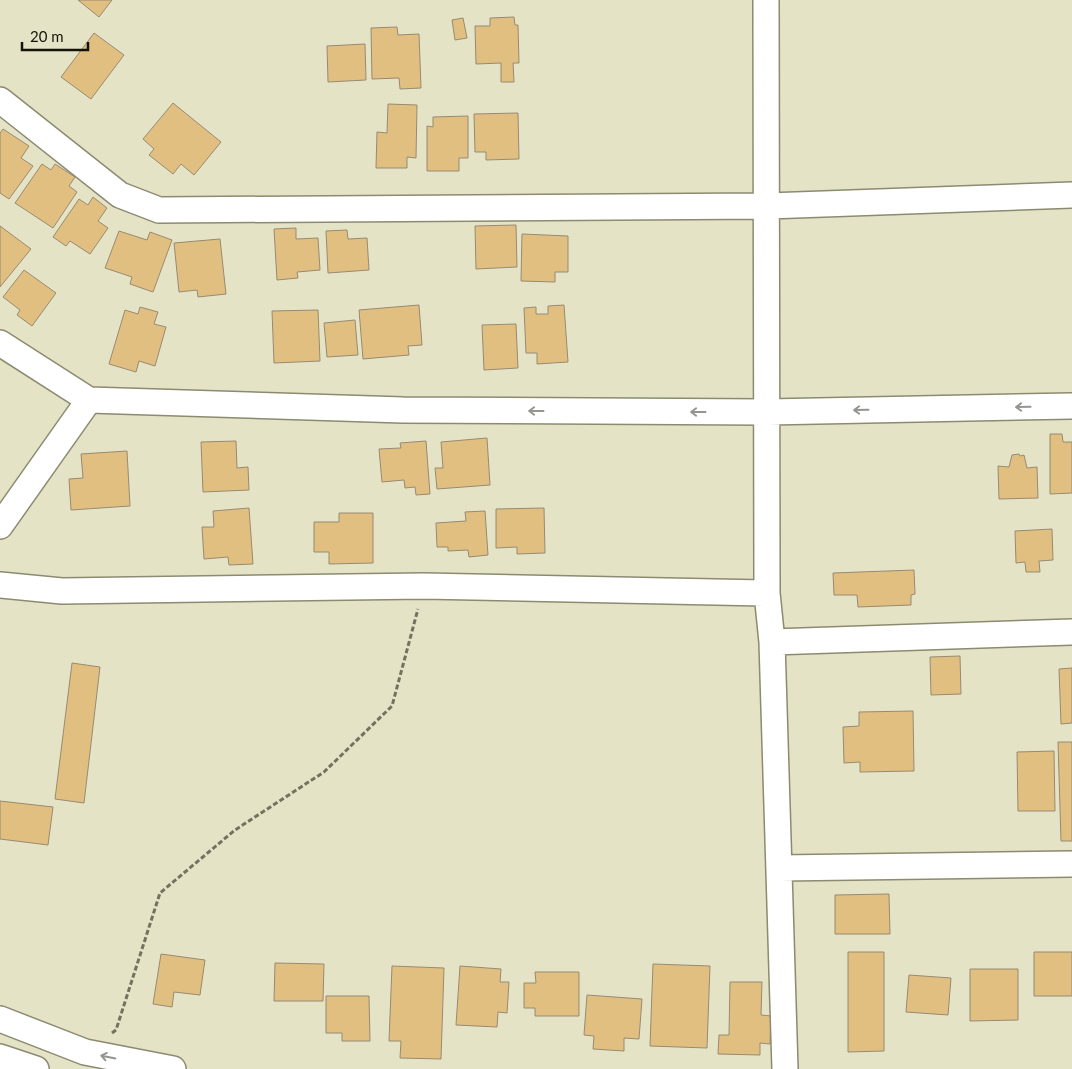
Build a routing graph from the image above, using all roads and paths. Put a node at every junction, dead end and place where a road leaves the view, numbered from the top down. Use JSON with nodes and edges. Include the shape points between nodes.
{"nodes":[{"id":1,"x":766,"y":0,"type":"edge"},
{"id":2,"x":0,"y":100,"type":"edge"},
{"id":3,"x":1072,"y":195,"type":"edge"},
{"id":4,"x":768,"y":206,"type":"junction"},
{"id":5,"x":0,"y":343,"type":"edge"},
{"id":6,"x":89,"y":400,"type":"junction"},
{"id":7,"x":1072,"y":406,"type":"edge"},
{"id":8,"x":768,"y":412,"type":"junction"},
{"id":9,"x":0,"y":526,"type":"edge"},
{"id":10,"x":0,"y":585,"type":"edge"},
{"id":11,"x":424,"y":586,"type":"junction"},
{"id":12,"x":767,"y":593,"type":"junction"},
{"id":13,"x":1072,"y":632,"type":"edge"},
{"id":14,"x":772,"y":642,"type":"junction"},
{"id":15,"x":1072,"y":864,"type":"edge"},
{"id":16,"x":780,"y":868,"type":"junction"},
{"id":17,"x":0,"y":1019,"type":"edge"},
{"id":18,"x":85,"y":1052,"type":"junction"},
{"id":19,"x":0,"y":1057,"type":"edge"},
{"id":20,"x":36,"y":1069,"type":"edge"},
{"id":21,"x":173,"y":1069,"type":"edge"},
{"id":22,"x":785,"y":1069,"type":"edge"}],
"edges":[{"from":1,"to":4,"type":"street"},
{"from":2,"to":4,"type":"street","via":[[120,195],[159,210]]},
{"from":3,"to":4,"type":"street"},
{"from":4,"to":8,"type":"street"},
{"from":5,"to":6,"type":"street"},
{"from":8,"to":6,"type":"street","one_way":true,"via":[[403,410]]},
{"from":6,"to":9,"type":"street"},
{"from":7,"to":8,"type":"street","one_way":true},
{"from":8,"to":12,"type":"street"},
{"from":10,"to":11,"type":"street","via":[[62,591]]},
{"from":11,"to":12,"type":"street"},
{"from":11,"to":18,"type":"path","via":[[392,706],[324,772],[235,830],[160,893],[116,1030]]},
{"from":12,"to":14,"type":"street"},
{"from":13,"to":14,"type":"street"},
{"from":14,"to":16,"type":"street"},
{"from":15,"to":16,"type":"street"},
{"from":16,"to":22,"type":"street"},
{"from":17,"to":18,"type":"street"},
{"from":21,"to":18,"type":"street","one_way":true},
{"from":19,"to":20,"type":"street"}]}
